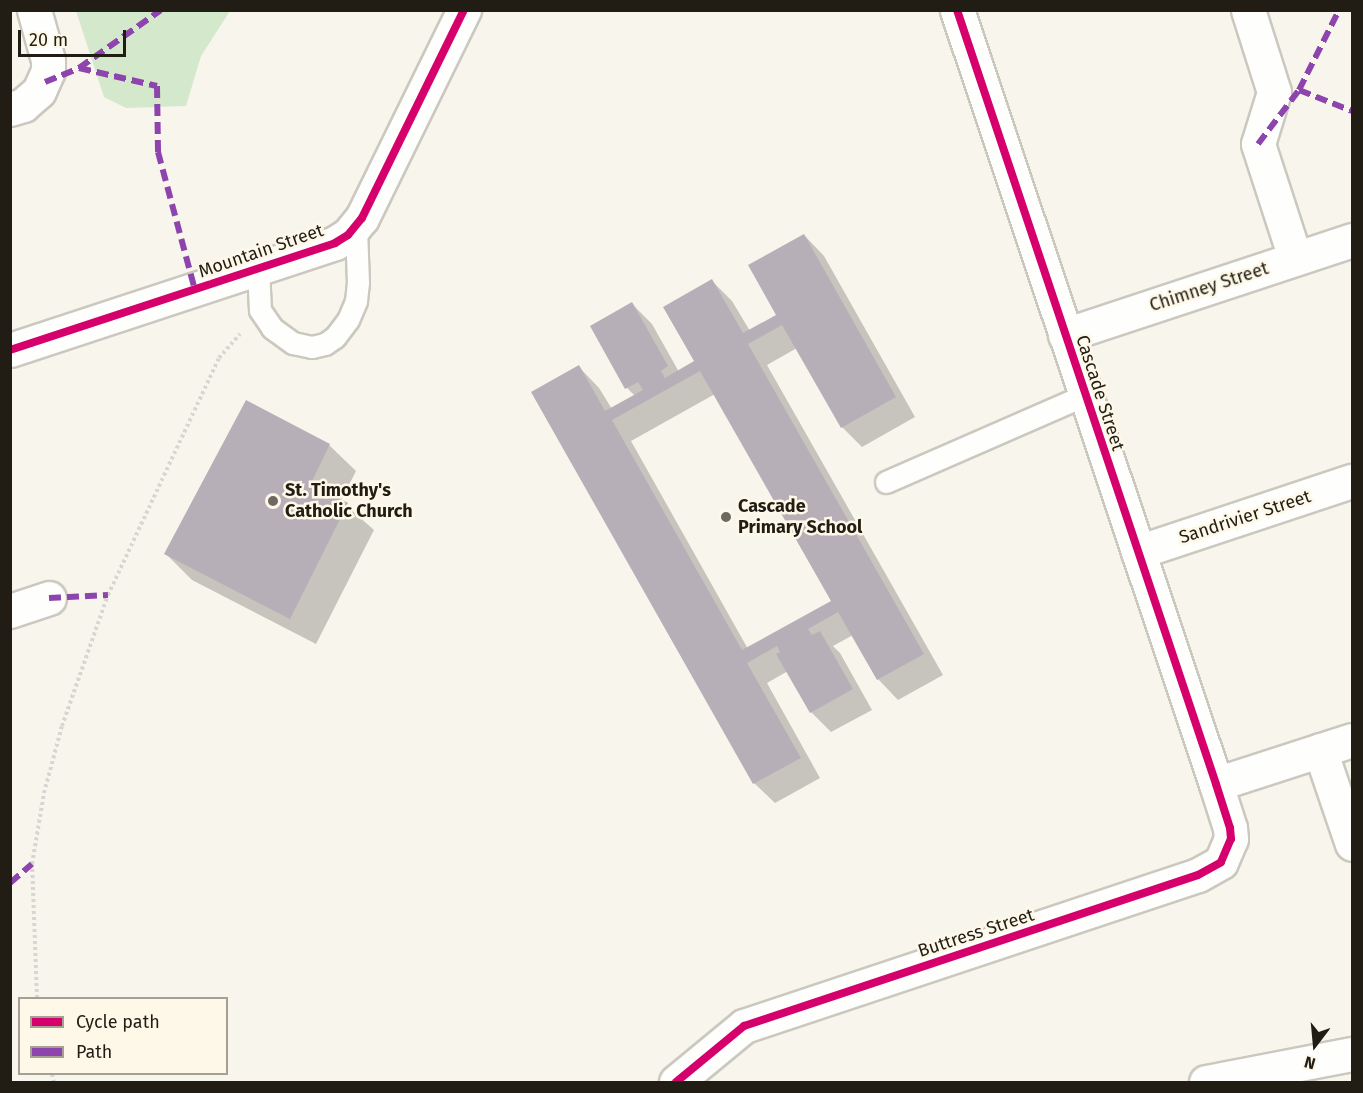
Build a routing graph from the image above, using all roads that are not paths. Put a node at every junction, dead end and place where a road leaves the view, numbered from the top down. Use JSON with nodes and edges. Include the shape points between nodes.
{"nodes":[{"id":1,"x":34,"y":10,"type":"edge"},
{"id":2,"x":464,"y":10,"type":"edge"},
{"id":3,"x":957,"y":10,"type":"edge"},
{"id":4,"x":1248,"y":10,"type":"edge"},
{"id":5,"x":10,"y":109,"type":"edge"},
{"id":6,"x":356,"y":228,"type":"junction"},
{"id":7,"x":1353,"y":240,"type":"edge"},
{"id":8,"x":1295,"y":258,"type":"junction"},
{"id":9,"x":258,"y":268,"type":"junction"},
{"id":10,"x":1065,"y":335,"type":"junction"},
{"id":11,"x":10,"y":350,"type":"edge"},
{"id":12,"x":1085,"y":395,"type":"junction"},
{"id":13,"x":886,"y":482,"type":"dead end"},
{"id":14,"x":1353,"y":482,"type":"edge"},
{"id":15,"x":1137,"y":552,"type":"junction"},
{"id":16,"x":49,"y":598,"type":"dead end"},
{"id":17,"x":10,"y":611,"type":"edge"},
{"id":18,"x":1353,"y":740,"type":"edge"},
{"id":19,"x":1320,"y":750,"type":"junction"},
{"id":20,"x":1216,"y":784,"type":"junction"},
{"id":21,"x":1353,"y":844,"type":"edge"},
{"id":22,"x":1353,"y":1054,"type":"edge"},
{"id":23,"x":676,"y":1083,"type":"edge"},
{"id":24,"x":1206,"y":1083,"type":"edge"}],
"edges":[{"from":1,"to":5,"type":"street","via":[[48,71],[39,92],[23,105]]},
{"from":2,"to":6,"type":"street"},
{"from":3,"to":10,"type":"street","name":"Cascade Street"},
{"from":4,"to":8,"type":"street","via":[[1274,92],[1258,144]]},
{"from":6,"to":9,"type":"street","name":"Mountain Street","via":[[335,243]]},
{"from":6,"to":9,"type":"lane","via":[[356,301],[348,320],[325,344],[312,347],[292,343],[272,328],[260,310]]},
{"from":7,"to":8,"type":"street","name":"Chimney Street"},
{"from":8,"to":10,"type":"street","name":"Chimney Street"},
{"from":9,"to":11,"type":"street","name":"Mountain Street"},
{"from":10,"to":12,"type":"street","name":"Cascade Street"},
{"from":12,"to":13,"type":"lane"},
{"from":12,"to":15,"type":"street","name":"Cascade Street"},
{"from":14,"to":15,"type":"street","name":"Sandrivier Street"},
{"from":15,"to":20,"type":"street","name":"Cascade Street"},
{"from":16,"to":17,"type":"street"},
{"from":18,"to":19,"type":"street"},
{"from":19,"to":20,"type":"street"},
{"from":19,"to":21,"type":"street"},
{"from":20,"to":23,"type":"street","name":"Buttress Street","via":[[1231,839],[1221,862],[1210,870],[744,1026]]},
{"from":22,"to":24,"type":"street"}]}
